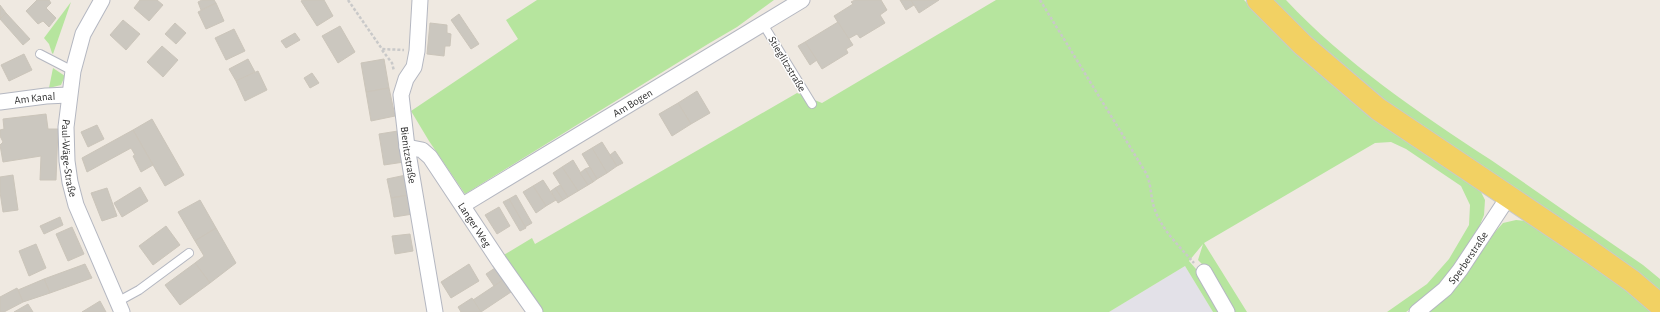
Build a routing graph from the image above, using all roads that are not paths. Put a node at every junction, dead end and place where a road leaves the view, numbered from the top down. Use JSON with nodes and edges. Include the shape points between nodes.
{"nodes":[{"id":1,"x":102,"y":0,"type":"edge"},
{"id":2,"x":420,"y":0,"type":"edge"},
{"id":3,"x":802,"y":0,"type":"edge"},
{"id":4,"x":1258,"y":0,"type":"edge"},
{"id":5,"x":763,"y":24,"type":"junction"},
{"id":6,"x":40,"y":54,"type":"dead end"},
{"id":7,"x":72,"y":71,"type":"junction"},
{"id":8,"x":69,"y":95,"type":"junction"},
{"id":9,"x":0,"y":102,"type":"edge"},
{"id":10,"x":812,"y":104,"type":"dead end"},
{"id":11,"x":407,"y":147,"type":"junction"},
{"id":12,"x":1509,"y":196,"type":"junction"},
{"id":13,"x":463,"y":205,"type":"junction"},
{"id":14,"x":189,"y":253,"type":"dead end"},
{"id":15,"x":1204,"y":272,"type":"road end"},
{"id":16,"x":1660,"y":305,"type":"edge"},
{"id":17,"x":120,"y":307,"type":"edge"},
{"id":18,"x":434,"y":312,"type":"edge"},
{"id":19,"x":535,"y":312,"type":"edge"},
{"id":20,"x":1227,"y":312,"type":"edge"},
{"id":21,"x":1417,"y":312,"type":"edge"}],
"edges":[{"from":1,"to":7,"type":"street","name":"Paul-Wäge-Straße","via":[[83,34]]},
{"from":2,"to":11,"type":"street","name":"Bienitzstraße","via":[[414,67],[406,79],[401,95]]},
{"from":3,"to":5,"type":"street","name":"Am Bogen"},
{"from":4,"to":12,"type":"main road","via":[[1302,45],[1378,109]]},
{"from":5,"to":10,"type":"lane","name":"Stieglitzstraße"},
{"from":5,"to":13,"type":"street","name":"Am Bogen"},
{"from":6,"to":7,"type":"lane"},
{"from":7,"to":8,"type":"street","name":"Paul-Wäge-Straße"},
{"from":8,"to":9,"type":"street","name":"Am Kanal"},
{"from":8,"to":17,"type":"street","name":"Paul-Wäge-Straße","via":[[66,127],[70,182],[76,205]]},
{"from":11,"to":13,"type":"street","name":"Langer Weg","via":[[422,150],[430,157]]},
{"from":11,"to":18,"type":"street","name":"Bienitzstraße"},
{"from":12,"to":16,"type":"main road","via":[[1632,281]]},
{"from":12,"to":21,"type":"street","name":"Sperberstraße","via":[[1452,280],[1437,297]]},
{"from":13,"to":19,"type":"street","name":"Langer Weg"},
{"from":14,"to":17,"type":"lane"},
{"from":15,"to":20,"type":"street"}]}
